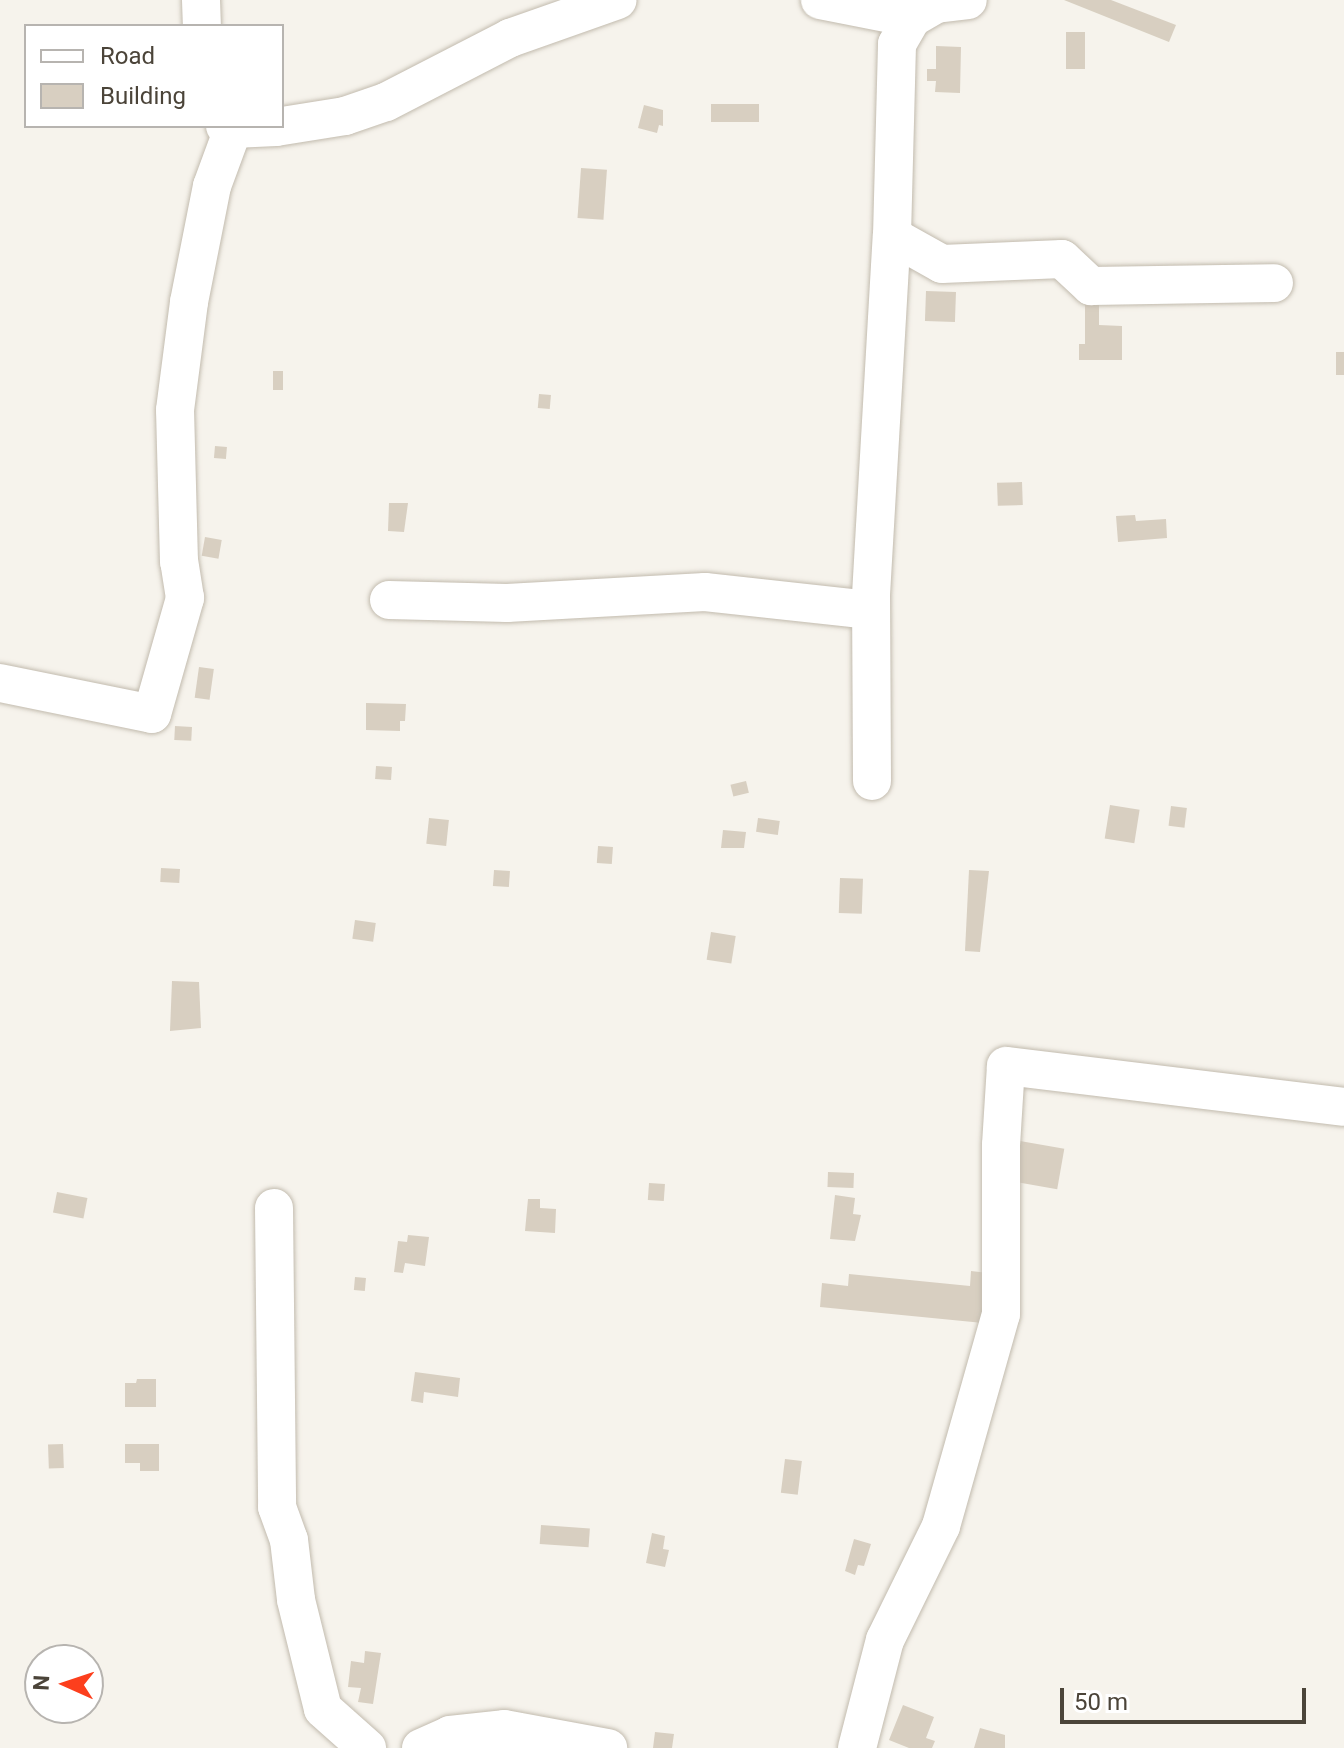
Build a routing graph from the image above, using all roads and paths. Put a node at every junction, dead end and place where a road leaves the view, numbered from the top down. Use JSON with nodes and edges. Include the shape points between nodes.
{"nodes":[{"id":1,"x":201,"y":0,"type":"edge"},
{"id":2,"x":618,"y":0,"type":"edge"},
{"id":3,"x":820,"y":0,"type":"edge"},
{"id":4,"x":968,"y":0,"type":"edge"},
{"id":5,"x":912,"y":18,"type":"junction"},
{"id":6,"x":202,"y":24,"type":"edge"},
{"id":7,"x":284,"y":122,"type":"edge"},
{"id":8,"x":229,"y":128,"type":"edge"},
{"id":9,"x":892,"y":236,"type":"junction"},
{"id":10,"x":1274,"y":283,"type":"dead end"},
{"id":11,"x":389,"y":600,"type":"dead end"},
{"id":12,"x":871,"y":610,"type":"junction"},
{"id":13,"x":0,"y":683,"type":"edge"},
{"id":14,"x":872,"y":781,"type":"dead end"},
{"id":15,"x":1344,"y":1107,"type":"edge"},
{"id":16,"x":274,"y":1208,"type":"dead end"},
{"id":17,"x":367,"y":1748,"type":"edge"},
{"id":18,"x":421,"y":1748,"type":"edge"},
{"id":19,"x":608,"y":1748,"type":"edge"},
{"id":20,"x":857,"y":1748,"type":"edge"}],
"edges":[{"from":1,"to":6,"type":"street"},
{"from":2,"to":7,"type":"street","via":[[510,38],[386,102],[345,116]]},
{"from":3,"to":5,"type":"street"},
{"from":4,"to":5,"type":"street","via":[[936,4]]},
{"from":5,"to":9,"type":"street","via":[[897,44]]},
{"from":8,"to":13,"type":"street","via":[[189,302],[175,410],[179,562],[185,598],[152,714]]},
{"from":9,"to":10,"type":"street","via":[[942,264],[1062,259],[1091,286]]},
{"from":9,"to":12,"type":"street"},
{"from":11,"to":12,"type":"street","via":[[507,603],[705,592]]},
{"from":12,"to":14,"type":"street"},
{"from":15,"to":20,"type":"street","via":[[1006,1066],[1001,1314],[941,1526],[885,1640]]},
{"from":16,"to":17,"type":"street","via":[[277,1507],[289,1540],[296,1600],[323,1709]]},
{"from":18,"to":19,"type":"street","via":[[450,1735],[504,1729]]}]}
